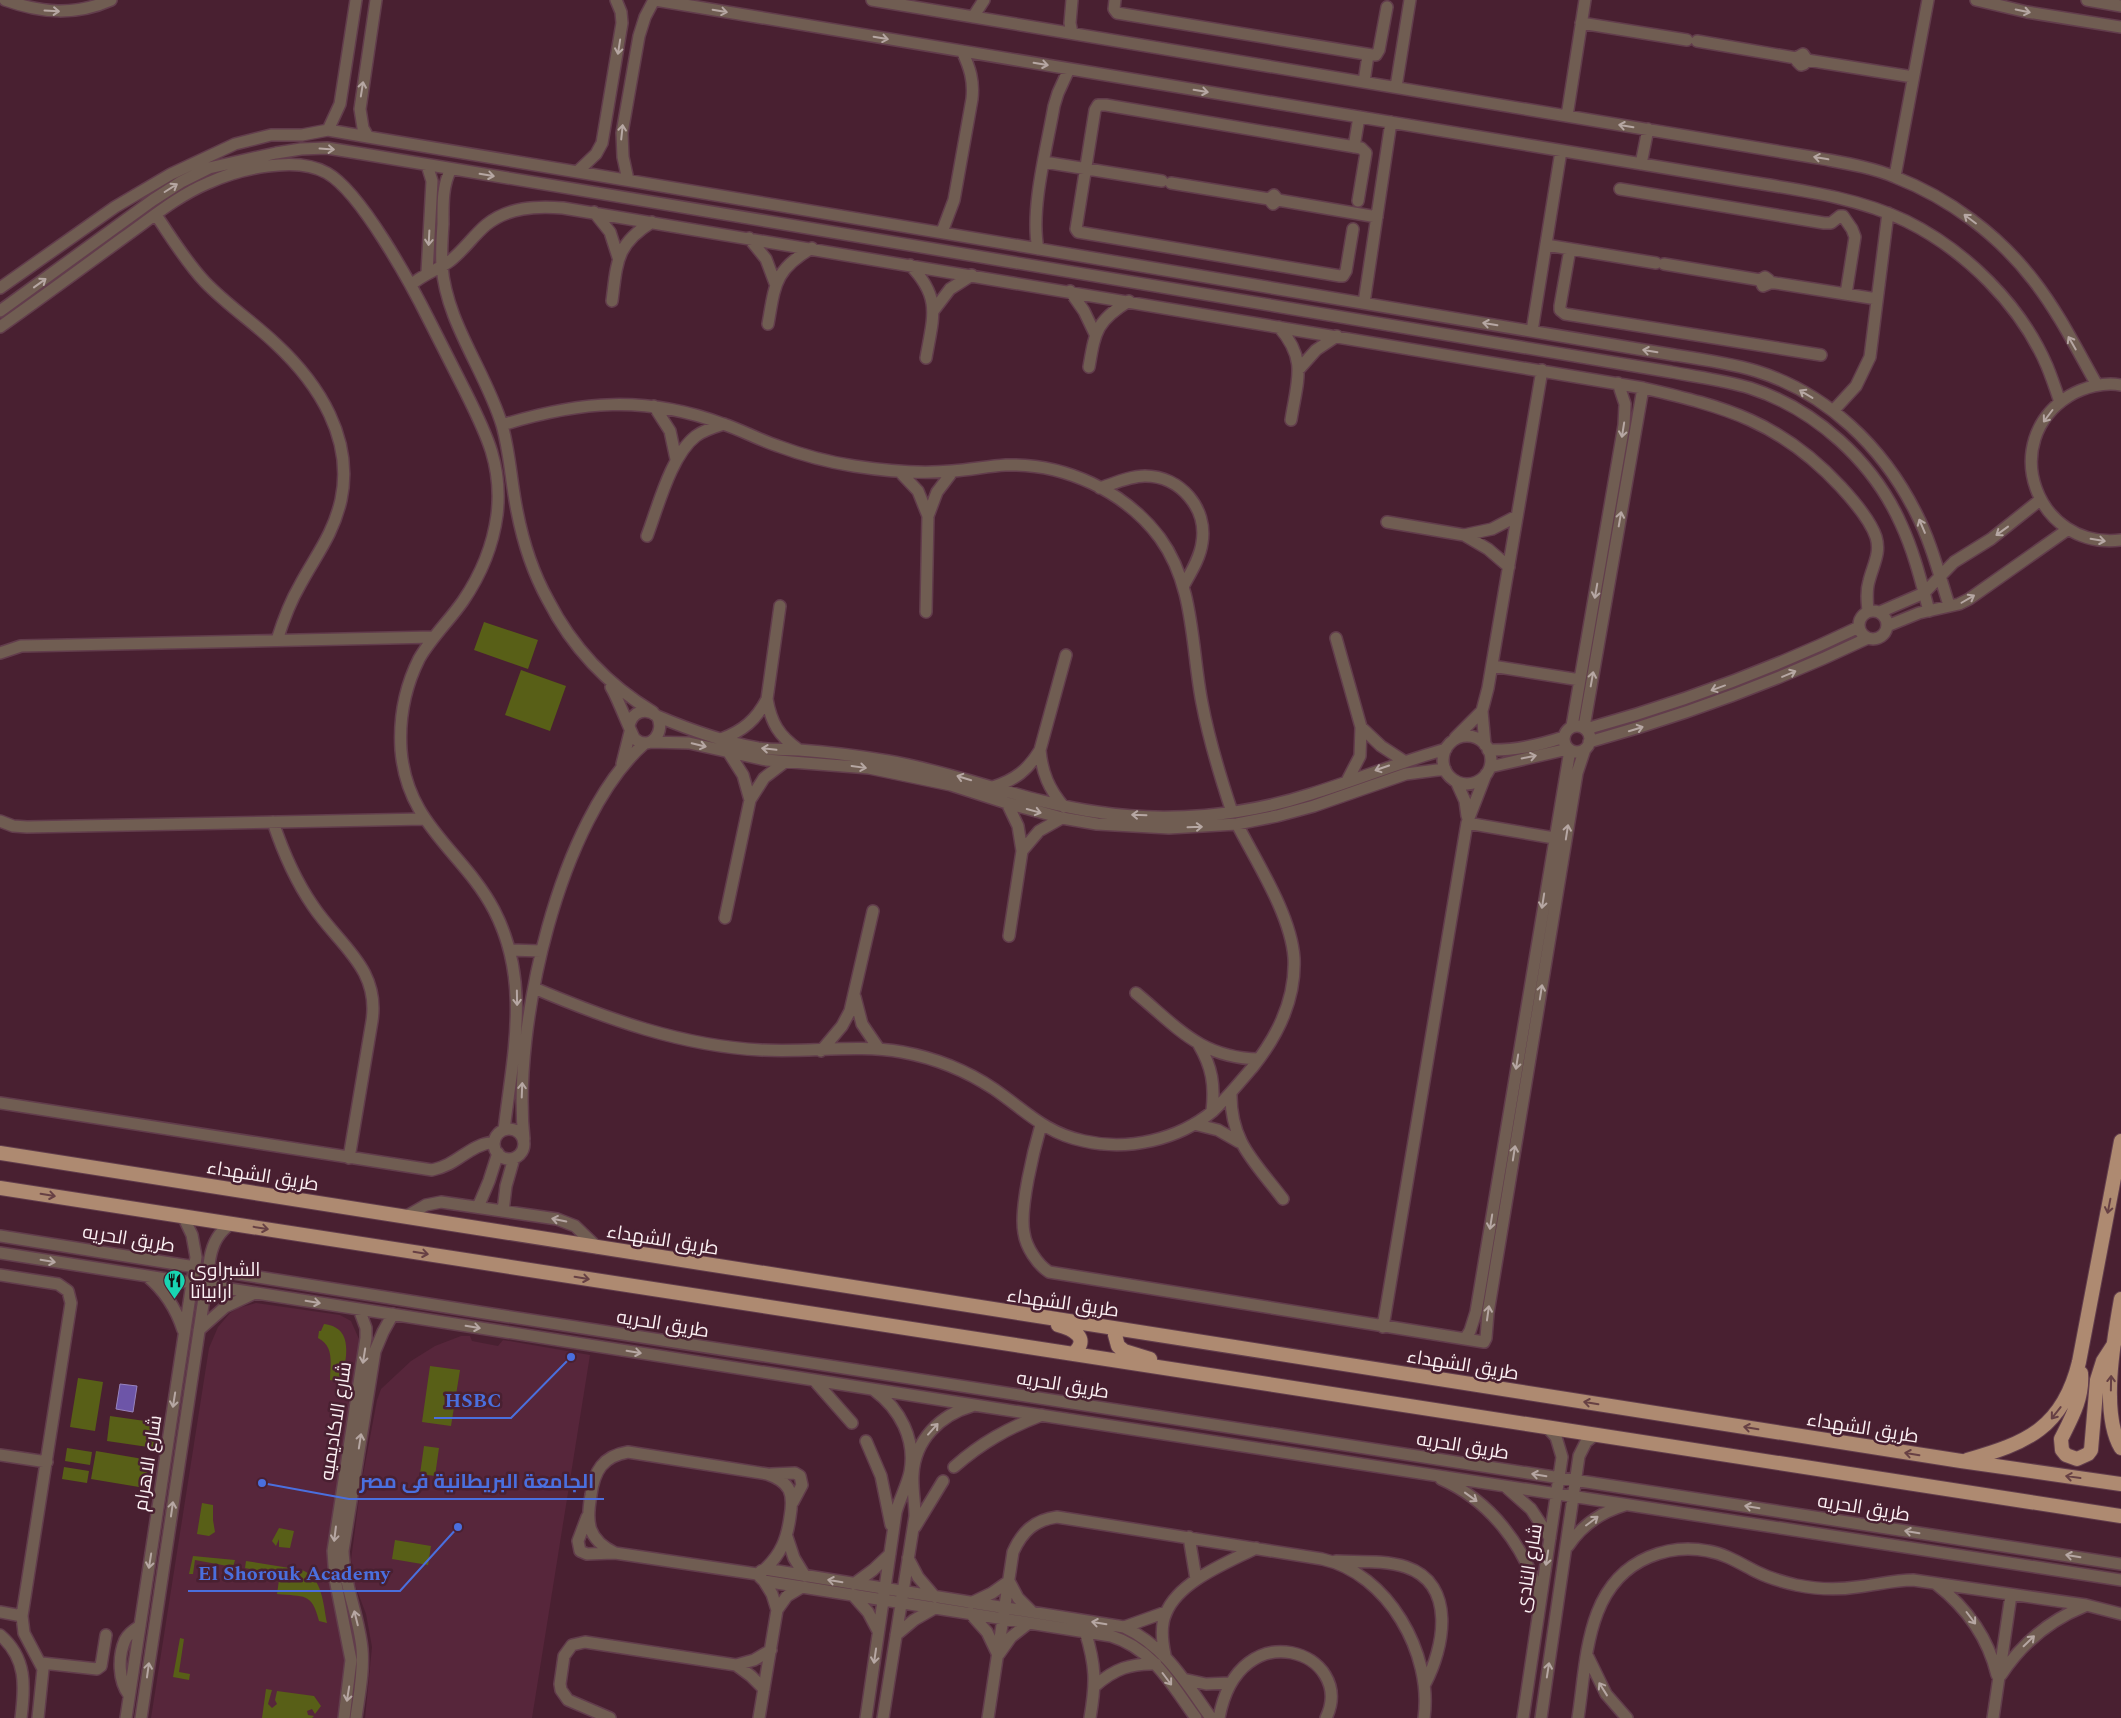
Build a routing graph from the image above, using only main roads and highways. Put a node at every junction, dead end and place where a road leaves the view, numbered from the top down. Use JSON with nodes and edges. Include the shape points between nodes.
{"nodes":[{"id":1,"x":2121,"y":1141,"type":"edge"},
{"id":2,"x":0,"y":1153,"type":"edge"},
{"id":3,"x":0,"y":1188,"type":"edge"},
{"id":4,"x":2121,"y":1299,"type":"edge"},
{"id":5,"x":1042,"y":1318,"type":"junction"},
{"id":6,"x":1119,"y":1329,"type":"junction"},
{"id":7,"x":2114,"y":1344,"type":"junction"},
{"id":8,"x":1073,"y":1354,"type":"junction"},
{"id":9,"x":2079,"y":1362,"type":"junction"},
{"id":10,"x":1164,"y":1368,"type":"junction"},
{"id":11,"x":2121,"y":1448,"type":"edge"},
{"id":12,"x":1961,"y":1462,"type":"junction"},
{"id":13,"x":2121,"y":1484,"type":"edge"},
{"id":14,"x":2121,"y":1516,"type":"edge"}],
"edges":[{"from":1,"to":9,"type":"main road","one_way":true},
{"from":2,"to":5,"type":"main road","name":"طريق الشهداء"},
{"from":3,"to":8,"type":"main road","one_way":true},
{"from":4,"to":7,"type":"main road"},
{"from":5,"to":6,"type":"main road","name":"طريق الشهداء"},
{"from":5,"to":8,"type":"main road","via":[[1077,1334],[1079,1346]]},
{"from":6,"to":10,"type":"main road","via":[[1115,1335],[1118,1346],[1156,1361]]},
{"from":12,"to":6,"type":"main road","name":"طريق الشهداء","one_way":true},
{"from":7,"to":9,"type":"main road","via":[[2103,1361],[2097,1380],[2091,1450],[2077,1459],[2066,1455],[2061,1439],[2080,1396]]},
{"from":11,"to":7,"type":"main road","one_way":true,"via":[[2110,1412]]},
{"from":8,"to":10,"type":"main road"},
{"from":9,"to":12,"type":"main road","one_way":true,"via":[[2061,1407],[2038,1431],[2010,1447]]},
{"from":10,"to":14,"type":"main road"},
{"from":13,"to":12,"type":"main road","name":"طريق الشهداء","one_way":true}]}
